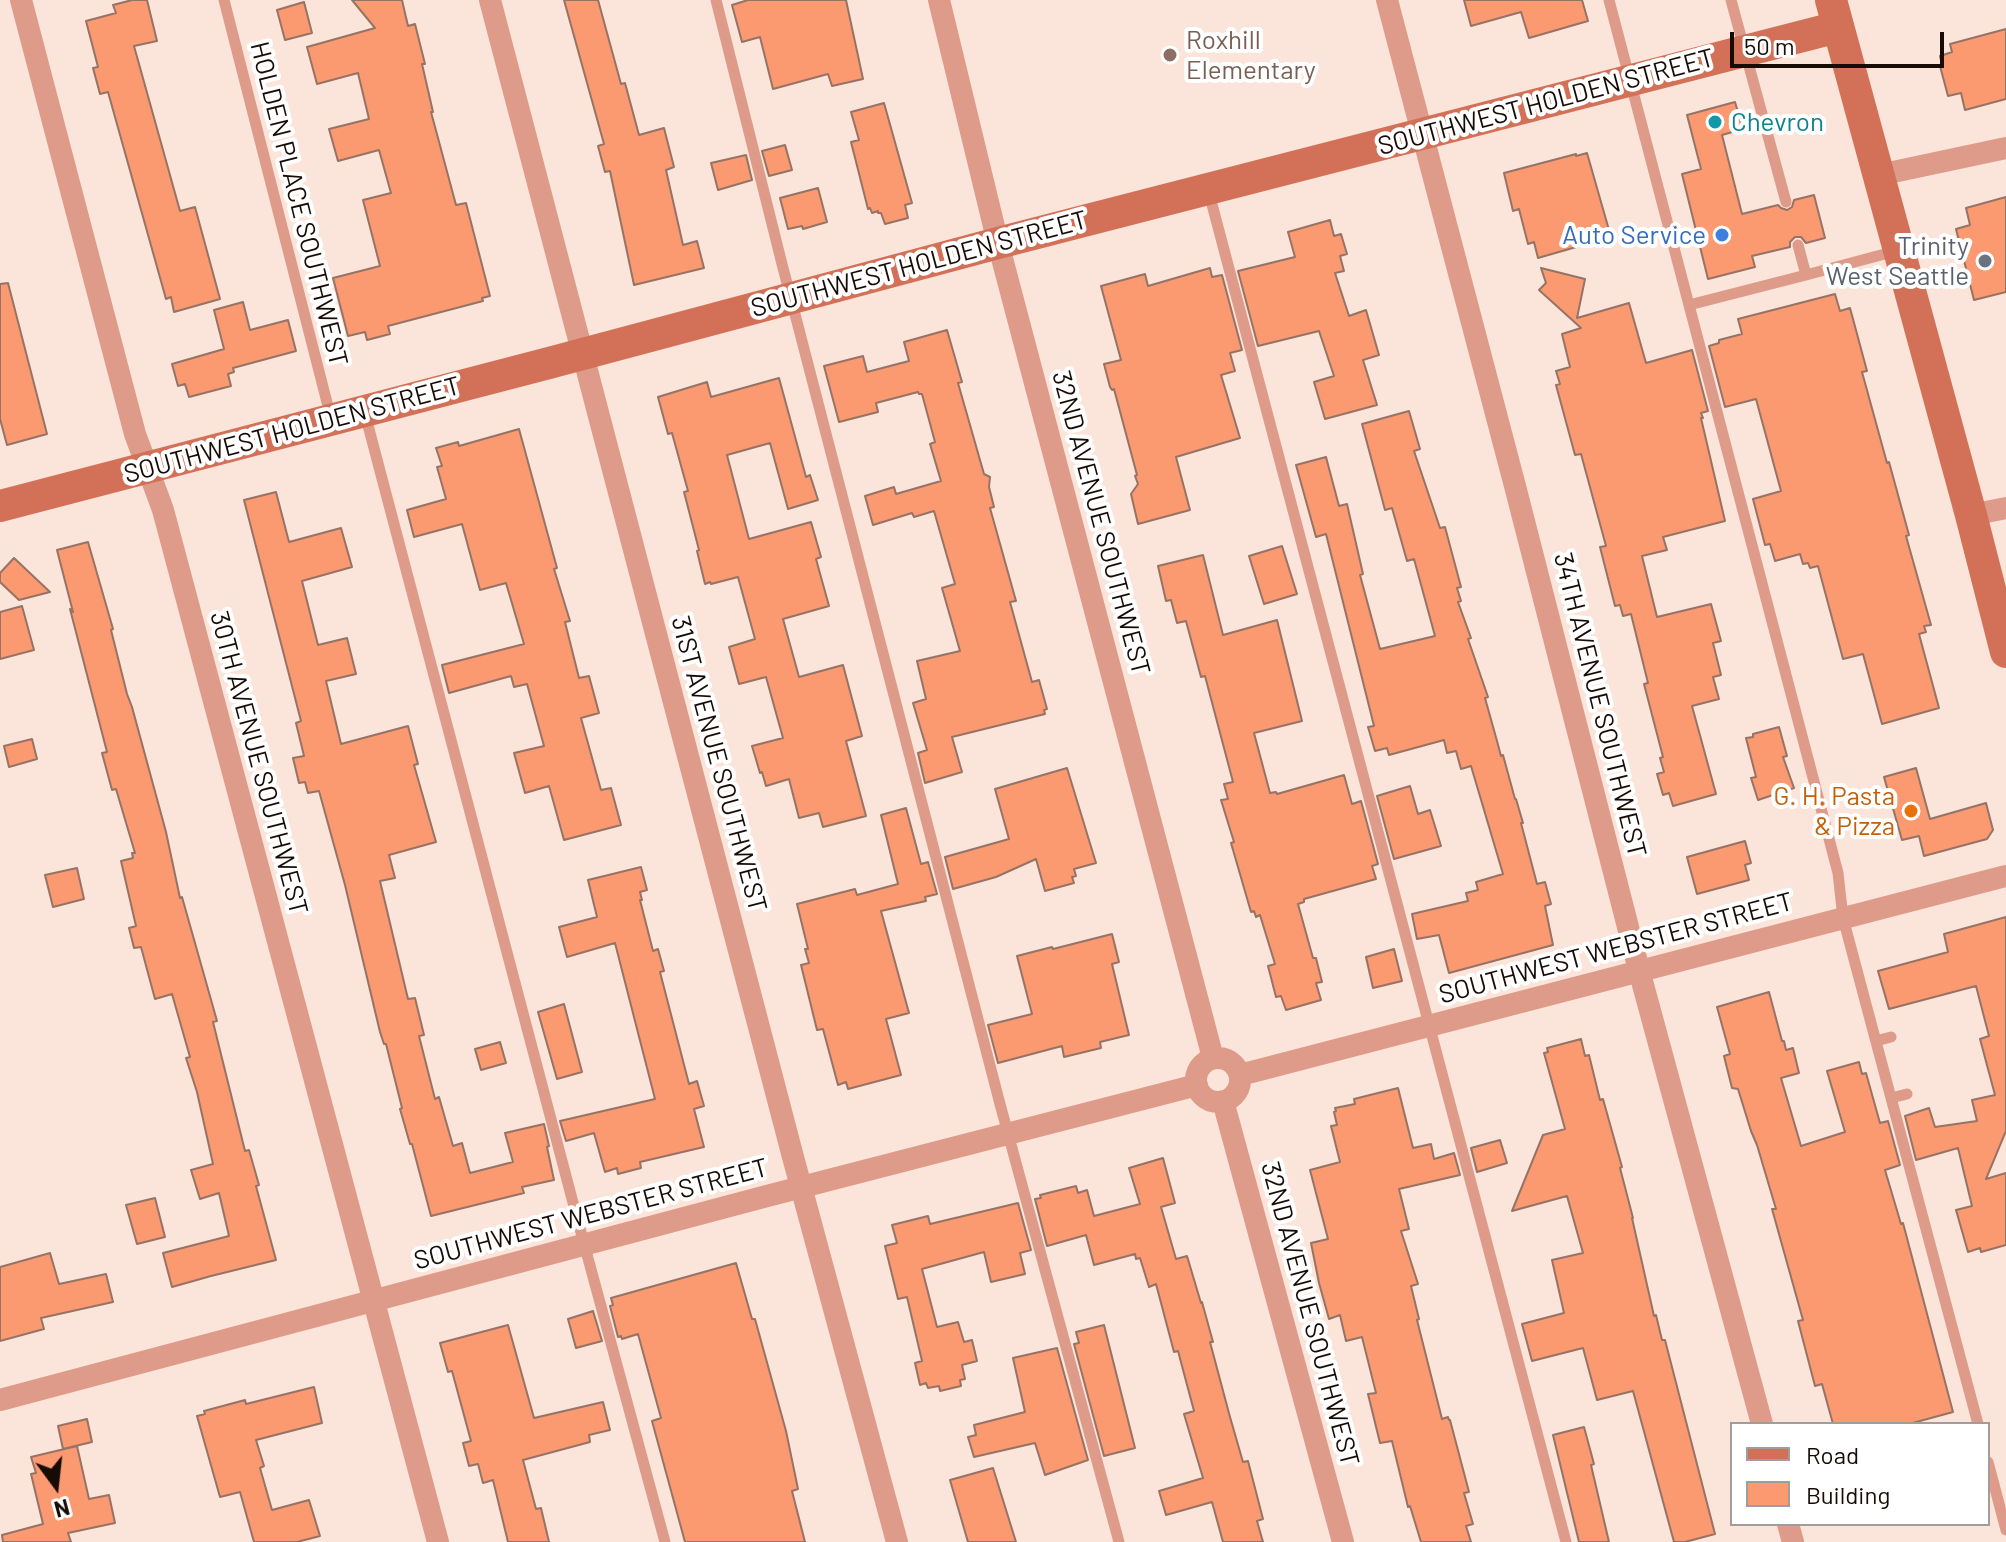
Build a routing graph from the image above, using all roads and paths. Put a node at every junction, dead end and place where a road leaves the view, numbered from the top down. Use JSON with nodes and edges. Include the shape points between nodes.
{"nodes":[{"id":1,"x":21,"y":0,"type":"edge"},
{"id":2,"x":224,"y":0,"type":"edge"},
{"id":3,"x":490,"y":0,"type":"edge"},
{"id":4,"x":716,"y":0,"type":"edge"},
{"id":5,"x":939,"y":0,"type":"edge"},
{"id":6,"x":1387,"y":0,"type":"edge"},
{"id":7,"x":1609,"y":0,"type":"edge"},
{"id":8,"x":1731,"y":0,"type":"edge"},
{"id":9,"x":1835,"y":13,"type":"edge"},
{"id":10,"x":1745,"y":51,"type":"junction"},
{"id":11,"x":1630,"y":79,"type":"junction"},
{"id":12,"x":1423,"y":135,"type":"junction"},
{"id":13,"x":2006,"y":148,"type":"edge"},
{"id":14,"x":1879,"y":175,"type":"junction"},
{"id":15,"x":1208,"y":189,"type":"junction"},
{"id":16,"x":1786,"y":202,"type":"dead end"},
{"id":17,"x":998,"y":243,"type":"junction"},
{"id":18,"x":1798,"y":245,"type":"dead end"},
{"id":19,"x":1899,"y":250,"type":"junction"},
{"id":20,"x":1806,"y":275,"type":"junction"},
{"id":21,"x":791,"y":297,"type":"junction"},
{"id":22,"x":1689,"y":305,"type":"junction"},
{"id":23,"x":582,"y":354,"type":"junction"},
{"id":24,"x":364,"y":410,"type":"junction"},
{"id":25,"x":332,"y":419,"type":"junction"},
{"id":26,"x":148,"y":467,"type":"junction"},
{"id":27,"x":0,"y":506,"type":"edge"},
{"id":28,"x":2006,"y":508,"type":"edge"},
{"id":29,"x":1971,"y":515,"type":"junction"},
{"id":30,"x":2006,"y":651,"type":"edge"},
{"id":31,"x":2006,"y":876,"type":"edge"},
{"id":32,"x":1843,"y":918,"type":"junction"},
{"id":33,"x":1639,"y":970,"type":"junction"},
{"id":34,"x":1429,"y":1026,"type":"junction"},
{"id":35,"x":1891,"y":1037,"type":"dead end"},
{"id":36,"x":1876,"y":1041,"type":"junction"},
{"id":37,"x":1213,"y":1058,"type":"junction"},
{"id":38,"x":1240,"y":1075,"type":"junction"},
{"id":39,"x":1197,"y":1085,"type":"junction"},
{"id":40,"x":1907,"y":1094,"type":"dead end"},
{"id":41,"x":1891,"y":1098,"type":"junction"},
{"id":42,"x":1223,"y":1101,"type":"junction"},
{"id":43,"x":1008,"y":1135,"type":"junction"},
{"id":44,"x":802,"y":1188,"type":"junction"},
{"id":45,"x":585,"y":1245,"type":"junction"},
{"id":46,"x":373,"y":1301,"type":"junction"},
{"id":47,"x":0,"y":1400,"type":"edge"},
{"id":48,"x":1761,"y":1422,"type":"edge"},
{"id":49,"x":1977,"y":1422,"type":"edge"},
{"id":50,"x":1990,"y":1470,"type":"edge"},
{"id":51,"x":2006,"y":1530,"type":"edge"},
{"id":52,"x":438,"y":1542,"type":"edge"},
{"id":53,"x":665,"y":1542,"type":"edge"},
{"id":54,"x":897,"y":1542,"type":"edge"},
{"id":55,"x":1119,"y":1542,"type":"edge"},
{"id":56,"x":1343,"y":1542,"type":"edge"},
{"id":57,"x":1566,"y":1542,"type":"edge"}],
"edges":[{"from":1,"to":26,"type":"street","name":"30TH AVENUE SOUTHWEST"},
{"from":2,"to":25,"type":"lane","name":"HOLDEN PLACE SOUTHWEST"},
{"from":3,"to":23,"type":"street","name":"31ST AVENUE SOUTHWEST"},
{"from":4,"to":21,"type":"lane"},
{"from":5,"to":17,"type":"street","name":"32ND AVENUE SOUTHWEST"},
{"from":6,"to":12,"type":"street","name":"34TH AVENUE SOUTHWEST"},
{"from":7,"to":11,"type":"lane"},
{"from":8,"to":10,"type":"lane"},
{"from":9,"to":10,"type":"street","name":"SOUTHWEST HOLDEN STREET"},
{"from":9,"to":14,"type":"street"},
{"from":10,"to":11,"type":"street","name":"SOUTHWEST HOLDEN STREET"},
{"from":10,"to":16,"type":"lane"},
{"from":11,"to":12,"type":"street","name":"SOUTHWEST HOLDEN STREET"},
{"from":11,"to":22,"type":"lane"},
{"from":12,"to":15,"type":"street","name":"SOUTHWEST HOLDEN STREET"},
{"from":12,"to":33,"type":"street","name":"34TH AVENUE SOUTHWEST"},
{"from":13,"to":14,"type":"street"},
{"from":14,"to":19,"type":"street"},
{"from":15,"to":17,"type":"street","name":"SOUTHWEST HOLDEN STREET"},
{"from":15,"to":34,"type":"lane"},
{"from":17,"to":21,"type":"street","name":"SOUTHWEST HOLDEN STREET"},
{"from":17,"to":37,"type":"street","name":"32ND AVENUE SOUTHWEST"},
{"from":18,"to":20,"type":"lane"},
{"from":19,"to":20,"type":"lane"},
{"from":19,"to":29,"type":"street"},
{"from":20,"to":22,"type":"lane"},
{"from":21,"to":23,"type":"street","name":"SOUTHWEST HOLDEN STREET"},
{"from":21,"to":43,"type":"lane"},
{"from":22,"to":32,"type":"lane","via":[[1838,873]]},
{"from":23,"to":24,"type":"street","name":"SOUTHWEST HOLDEN STREET"},
{"from":23,"to":44,"type":"street","name":"31ST AVENUE SOUTHWEST"},
{"from":24,"to":25,"type":"street","name":"SOUTHWEST HOLDEN STREET"},
{"from":24,"to":45,"type":"lane"},
{"from":25,"to":26,"type":"street","name":"SOUTHWEST HOLDEN STREET"},
{"from":26,"to":27,"type":"street","name":"SOUTHWEST HOLDEN STREET"},
{"from":26,"to":46,"type":"street","name":"30TH AVENUE SOUTHWEST"},
{"from":28,"to":29,"type":"street"},
{"from":29,"to":30,"type":"street"},
{"from":31,"to":32,"type":"street","name":"SOUTHWEST WEBSTER STREET"},
{"from":32,"to":33,"type":"street","name":"SOUTHWEST WEBSTER STREET"},
{"from":32,"to":36,"type":"lane"},
{"from":33,"to":34,"type":"street","name":"SOUTHWEST WEBSTER STREET"},
{"from":33,"to":48,"type":"street","name":"34TH AVENUE SOUTHWEST"},
{"from":34,"to":38,"type":"street","name":"SOUTHWEST WEBSTER STREET"},
{"from":34,"to":57,"type":"lane"},
{"from":35,"to":36,"type":"lane"},
{"from":36,"to":41,"type":"lane"},
{"from":37,"to":38,"type":"street","via":[[1230,1060]]},
{"from":37,"to":39,"type":"street","via":[[1199,1068]]},
{"from":38,"to":42,"type":"street","via":[[1237,1091]]},
{"from":39,"to":42,"type":"street","via":[[1204,1097]]},
{"from":39,"to":43,"type":"street","name":"SOUTHWEST WEBSTER STREET"},
{"from":40,"to":41,"type":"lane"},
{"from":41,"to":49,"type":"lane"},
{"from":42,"to":56,"type":"street","name":"32ND AVENUE SOUTHWEST"},
{"from":43,"to":44,"type":"street","name":"SOUTHWEST WEBSTER STREET"},
{"from":43,"to":55,"type":"lane"},
{"from":44,"to":45,"type":"street","name":"SOUTHWEST WEBSTER STREET"},
{"from":44,"to":54,"type":"street","name":"31ST AVENUE SOUTHWEST"},
{"from":45,"to":46,"type":"street","name":"SOUTHWEST WEBSTER STREET"},
{"from":45,"to":53,"type":"lane"},
{"from":46,"to":47,"type":"street","name":"SOUTHWEST WEBSTER STREET"},
{"from":46,"to":52,"type":"street","name":"30TH AVENUE SOUTHWEST"},
{"from":50,"to":51,"type":"lane"}]}
